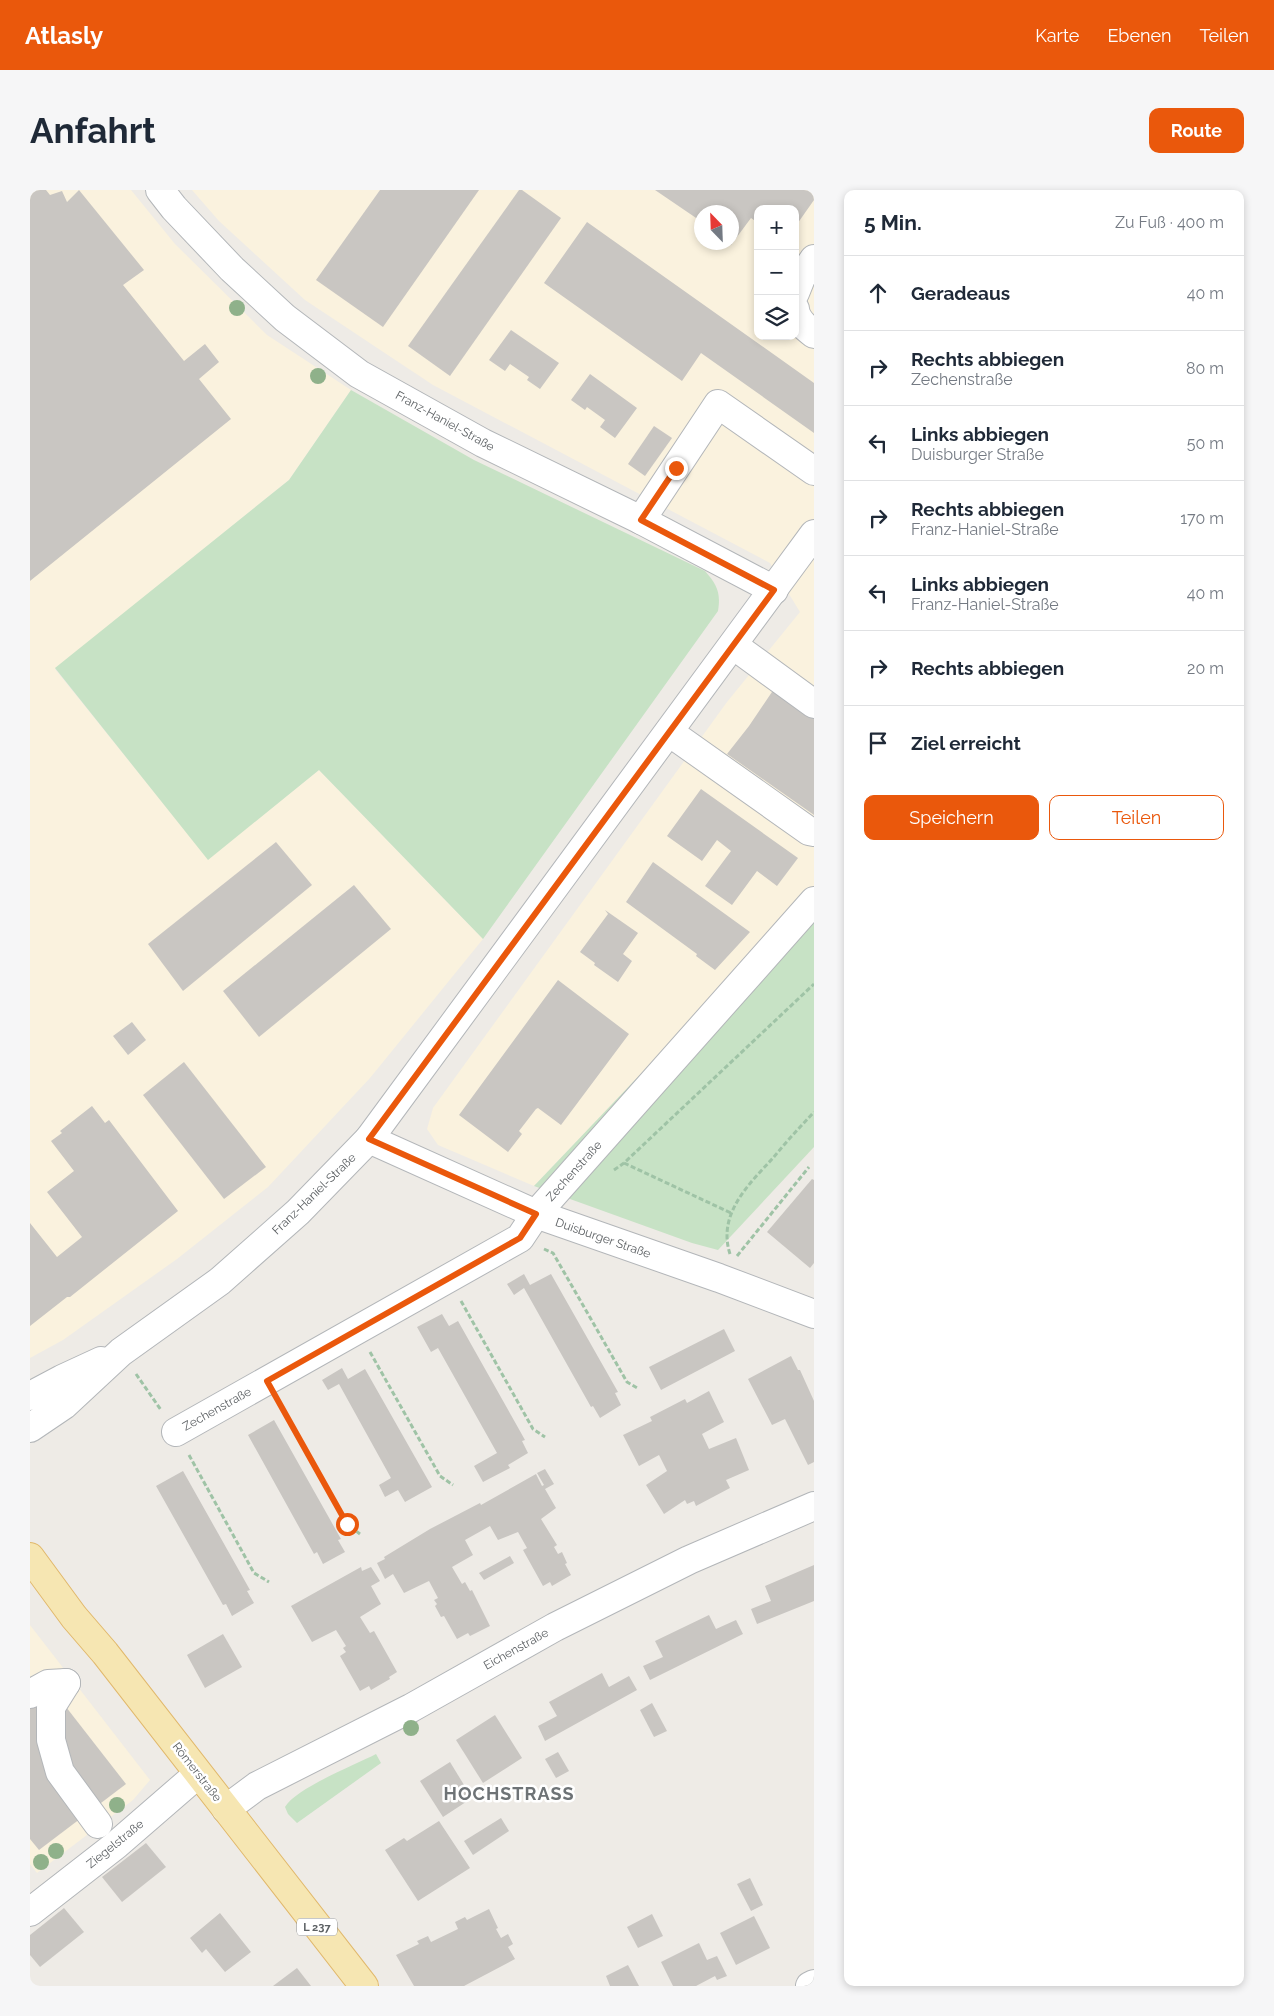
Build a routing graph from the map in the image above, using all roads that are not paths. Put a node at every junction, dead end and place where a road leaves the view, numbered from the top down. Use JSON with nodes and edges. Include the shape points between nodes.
{"nodes":[{"id":1,"x":160,"y":190,"type":"edge"},
{"id":2,"x":814,"y":259,"type":"edge"},
{"id":3,"x":799,"y":283,"type":"edge"},
{"id":4,"x":799,"y":320,"type":"edge"},
{"id":5,"x":814,"y":334,"type":"edge"},
{"id":6,"x":814,"y":471,"type":"edge"},
{"id":7,"x":641,"y":520,"type":"junction"},
{"id":8,"x":814,"y":534,"type":"edge"},
{"id":9,"x":774,"y":590,"type":"junction"},
{"id":10,"x":733,"y":645,"type":"junction"},
{"id":11,"x":814,"y":704,"type":"edge"},
{"id":12,"x":669,"y":732,"type":"junction"},
{"id":13,"x":814,"y":832,"type":"edge"},
{"id":14,"x":814,"y":900,"type":"edge"},
{"id":15,"x":369,"y":1139,"type":"junction"},
{"id":16,"x":536,"y":1214,"type":"junction"},
{"id":17,"x":814,"y":1314,"type":"edge"},
{"id":18,"x":121,"y":1352,"type":"junction"},
{"id":19,"x":30,"y":1396,"type":"edge"},
{"id":20,"x":30,"y":1428,"type":"edge"},
{"id":21,"x":176,"y":1432,"type":"road end"},
{"id":22,"x":814,"y":1506,"type":"edge"},
{"id":23,"x":30,"y":1558,"type":"edge"},
{"id":24,"x":34,"y":1682,"type":"edge"},
{"id":25,"x":198,"y":1774,"type":"junction"},
{"id":26,"x":226,"y":1809,"type":"junction"},
{"id":27,"x":98,"y":1824,"type":"dead end"},
{"id":28,"x":30,"y":1912,"type":"edge"},
{"id":29,"x":814,"y":1984,"type":"edge"},
{"id":30,"x":364,"y":1986,"type":"edge"},
{"id":31,"x":810,"y":1986,"type":"edge"}],
"edges":[{"from":1,"to":7,"type":"street","name":"Franz-Haniel-Straße","via":[[232,269],[285,318],[359,374],[482,443]]},
{"from":2,"to":3,"type":"street"},
{"from":4,"to":5,"type":"street"},
{"from":6,"to":7,"type":"street","via":[[718,404]]},
{"from":7,"to":9,"type":"street","name":"Franz-Haniel-Straße"},
{"from":8,"to":9,"type":"street","name":"Franz-Haniel-Straße"},
{"from":9,"to":10,"type":"street","name":"Franz-Haniel-Straße"},
{"from":10,"to":11,"type":"street"},
{"from":10,"to":12,"type":"street","name":"Franz-Haniel-Straße"},
{"from":12,"to":13,"type":"street"},
{"from":12,"to":15,"type":"street","name":"Franz-Haniel-Straße"},
{"from":14,"to":16,"type":"street","name":"Zechenstraße"},
{"from":15,"to":16,"type":"street","name":"Duisburger Straße"},
{"from":15,"to":18,"type":"street","name":"Franz-Haniel-Straße","via":[[298,1212],[220,1281]]},
{"from":16,"to":17,"type":"street","name":"Duisburger Straße"},
{"from":16,"to":21,"type":"street","name":"Zechenstraße","via":[[520,1238]]},
{"from":18,"to":19,"type":"street","name":"Franz-Haniel-Straße"},
{"from":18,"to":20,"type":"street","name":"Franz-Haniel-Straße","via":[[64,1405]]},
{"from":22,"to":26,"type":"street","name":"Eichenstraße","via":[[689,1560],[555,1627],[411,1708],[257,1786]]},
{"from":23,"to":25,"type":"main road","name":"Römerstraße","number":"L 237"},
{"from":24,"to":27,"type":"street","via":[[66,1683],[51,1707],[51,1740],[60,1772]]},
{"from":25,"to":26,"type":"main road","name":"Römerstraße","number":"L 237"},
{"from":25,"to":28,"type":"street","name":"Ziegelstraße"},
{"from":26,"to":30,"type":"main road","name":"Römerstraße","number":"L 237"},
{"from":29,"to":31,"type":"street"}]}
